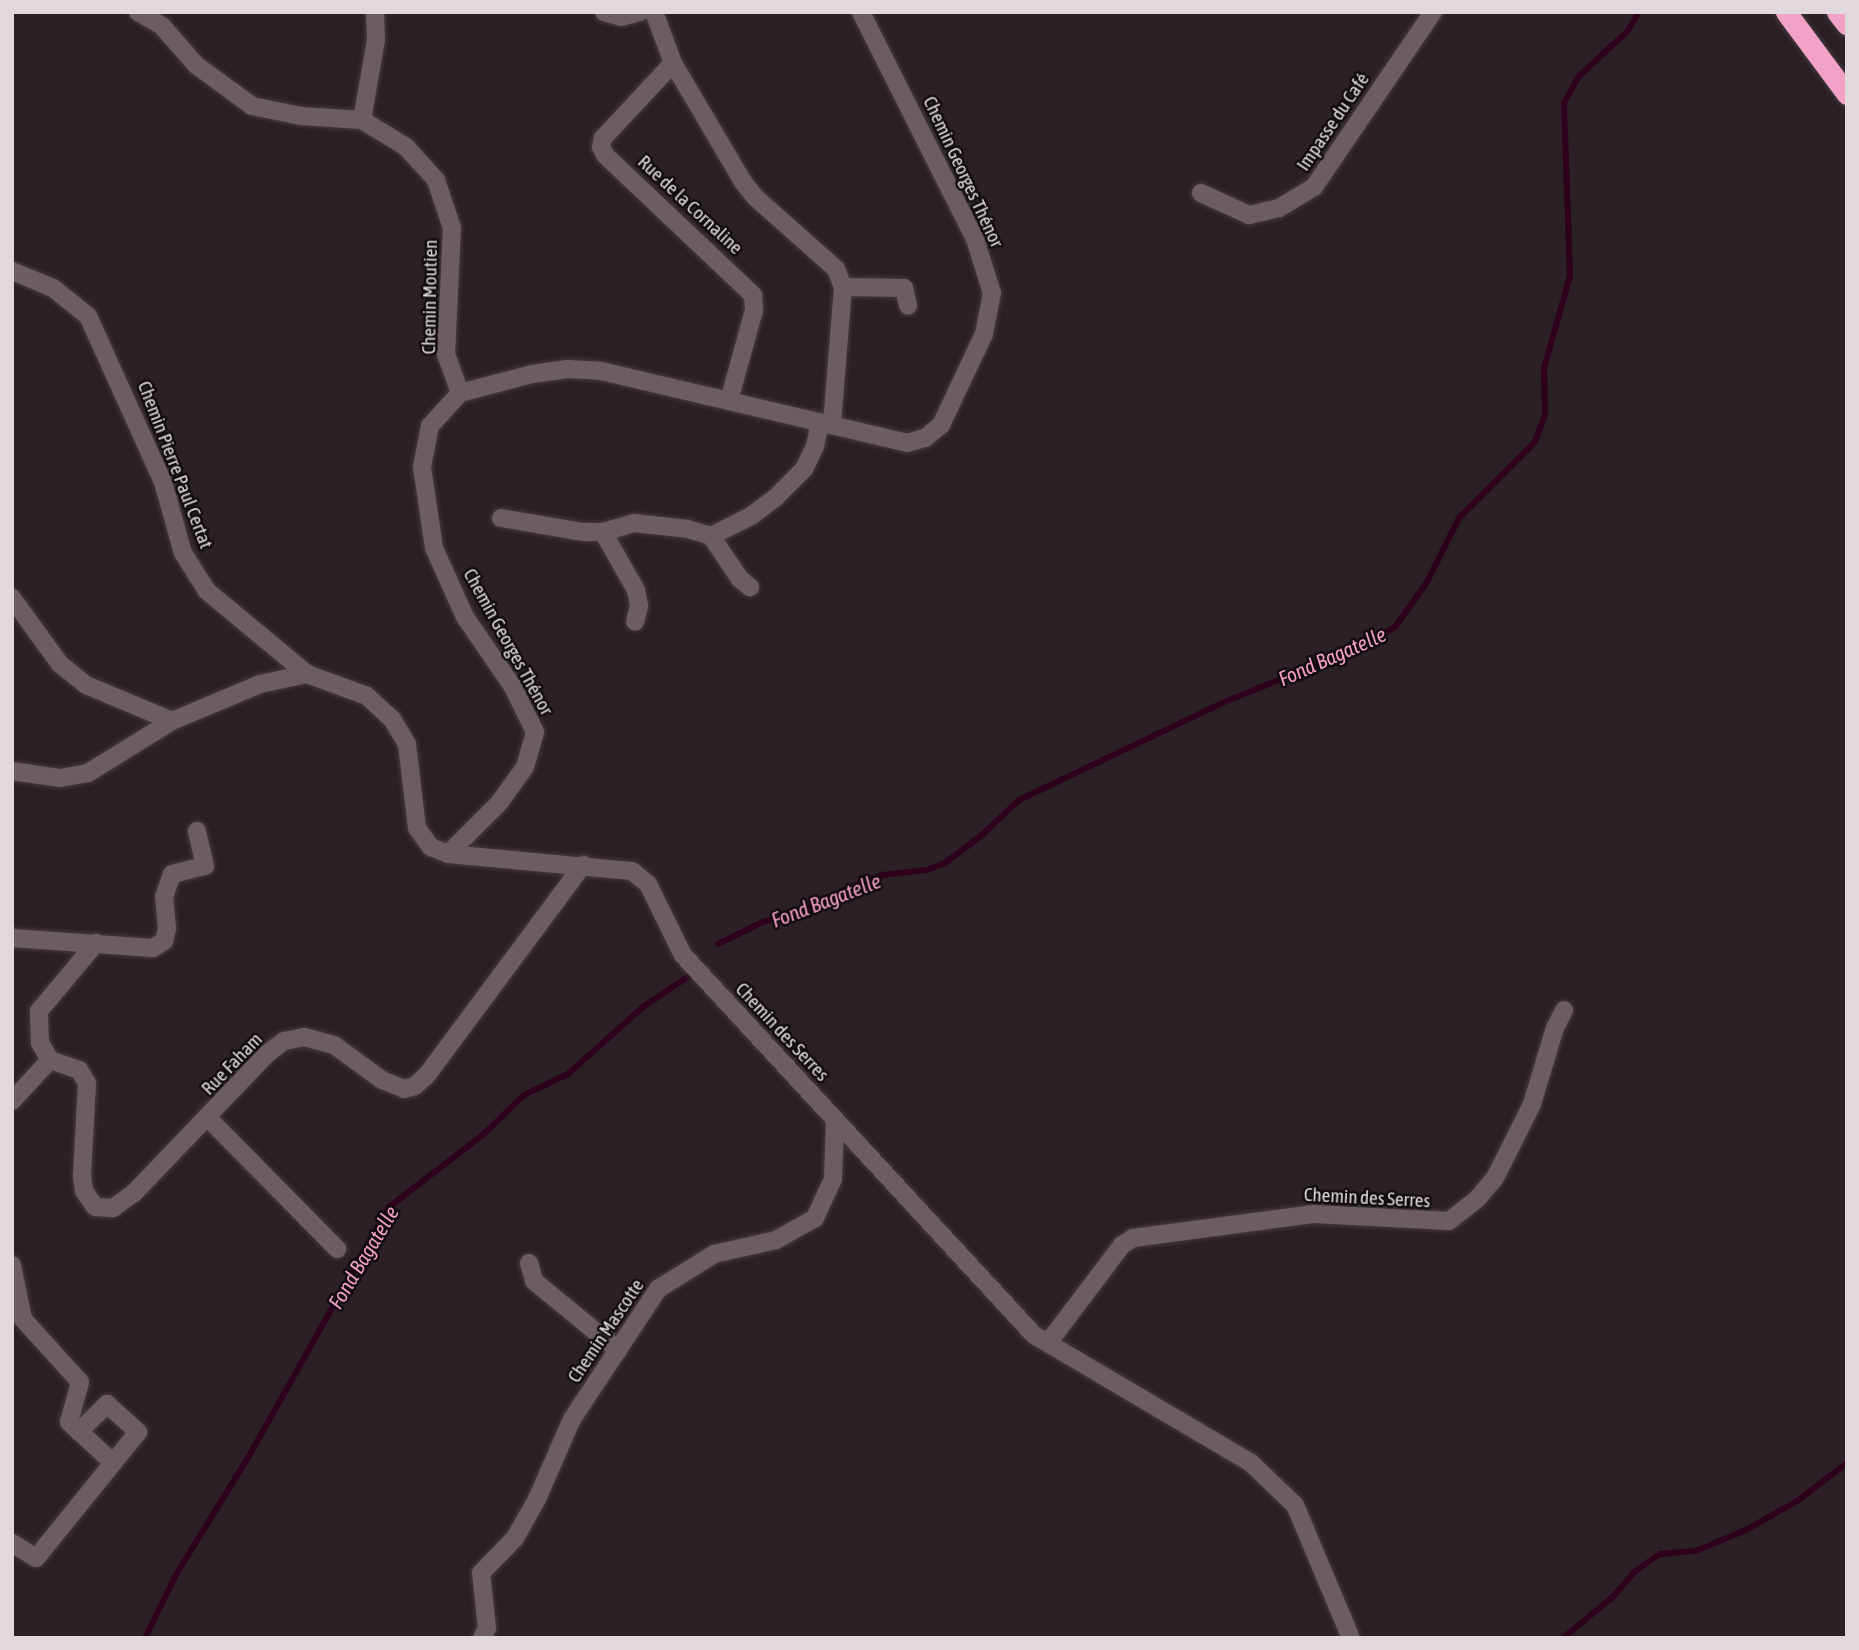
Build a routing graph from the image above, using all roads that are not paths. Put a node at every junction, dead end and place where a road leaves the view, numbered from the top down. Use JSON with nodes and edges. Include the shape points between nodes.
{"nodes":[{"id":1,"x":138,"y":12,"type":"edge"},
{"id":2,"x":375,"y":12,"type":"edge"},
{"id":3,"x":604,"y":12,"type":"edge"},
{"id":4,"x":640,"y":12,"type":"edge"},
{"id":5,"x":654,"y":12,"type":"edge"},
{"id":6,"x":861,"y":12,"type":"edge"},
{"id":7,"x":1433,"y":12,"type":"edge"},
{"id":8,"x":1786,"y":12,"type":"edge"},
{"id":9,"x":1837,"y":12,"type":"edge"},
{"id":10,"x":1847,"y":25,"type":"edge"},
{"id":11,"x":673,"y":63,"type":"junction"},
{"id":12,"x":1847,"y":94,"type":"edge"},
{"id":13,"x":362,"y":120,"type":"junction"},
{"id":14,"x":1201,"y":193,"type":"dead end"},
{"id":15,"x":12,"y":271,"type":"edge"},
{"id":16,"x":843,"y":287,"type":"junction"},
{"id":17,"x":908,"y":306,"type":"dead end"},
{"id":18,"x":460,"y":393,"type":"junction"},
{"id":19,"x":729,"y":401,"type":"junction"},
{"id":20,"x":826,"y":424,"type":"junction"},
{"id":21,"x":501,"y":518,"type":"dead end"},
{"id":22,"x":603,"y":532,"type":"junction"},
{"id":23,"x":710,"y":536,"type":"junction"},
{"id":24,"x":750,"y":587,"type":"dead end"},
{"id":25,"x":12,"y":598,"type":"edge"},
{"id":26,"x":635,"y":622,"type":"dead end"},
{"id":27,"x":307,"y":674,"type":"junction"},
{"id":28,"x":172,"y":721,"type":"junction"},
{"id":29,"x":12,"y":771,"type":"edge"},
{"id":30,"x":197,"y":831,"type":"dead end"},
{"id":31,"x":447,"y":854,"type":"junction"},
{"id":32,"x":583,"y":865,"type":"junction"},
{"id":33,"x":12,"y":938,"type":"edge"},
{"id":34,"x":96,"y":943,"type":"junction"},
{"id":35,"x":1564,"y":1010,"type":"dead end"},
{"id":36,"x":50,"y":1060,"type":"junction"},
{"id":37,"x":12,"y":1101,"type":"edge"},
{"id":38,"x":208,"y":1118,"type":"junction"},
{"id":39,"x":835,"y":1120,"type":"junction"},
{"id":40,"x":337,"y":1250,"type":"dead end"},
{"id":41,"x":529,"y":1263,"type":"dead end"},
{"id":42,"x":12,"y":1265,"type":"edge"},
{"id":43,"x":1048,"y":1343,"type":"junction"},
{"id":44,"x":618,"y":1350,"type":"junction"},
{"id":45,"x":79,"y":1432,"type":"junction"},
{"id":46,"x":113,"y":1463,"type":"junction"},
{"id":47,"x":12,"y":1543,"type":"edge"},
{"id":48,"x":482,"y":1638,"type":"edge"},
{"id":49,"x":1351,"y":1638,"type":"edge"}],
"edges":[{"from":1,"to":13,"type":"street","name":"Chemin Moutien","via":[[162,26],[196,65],[252,106],[301,116]]},
{"from":2,"to":13,"type":"street","via":[[376,40]]},
{"from":3,"to":4,"type":"street","via":[[621,17]]},
{"from":5,"to":11,"type":"street"},
{"from":6,"to":20,"type":"street","name":"Chemin Georges Thénor","via":[[975,239],[992,293],[984,334],[941,425],[925,438],[907,443]]},
{"from":7,"to":14,"type":"street","name":"Impasse du Café","via":[[1314,187],[1279,208],[1249,215]]},
{"from":8,"to":12,"type":"highway"},
{"from":9,"to":10,"type":"highway"},
{"from":11,"to":16,"type":"street","via":[[743,181],[756,198],[827,258]]},
{"from":11,"to":19,"type":"street","name":"Rue de la Cornaline","via":[[603,138],[601,147],[753,295],[754,310]]},
{"from":13,"to":18,"type":"street","name":"Chemin Moutien","via":[[406,147],[436,180],[452,229],[446,354]]},
{"from":15,"to":27,"type":"street","name":"Chemin Pierre Paul Certat","via":[[53,288],[88,316],[163,482],[183,553],[207,591]]},
{"from":16,"to":17,"type":"street","via":[[904,288]]},
{"from":16,"to":20,"type":"street"},
{"from":18,"to":19,"type":"street","name":"Chemin Georges Thénor","via":[[568,369],[601,371]]},
{"from":18,"to":31,"type":"street","name":"Chemin Georges Thénor","via":[[430,426],[422,467],[434,548],[465,617],[513,687],[535,732],[525,767],[499,803]]},
{"from":19,"to":20,"type":"street","name":"Chemin Georges Thénor"},
{"from":20,"to":23,"type":"street","via":[[804,469],[776,497],[728,530]]},
{"from":21,"to":22,"type":"street"},
{"from":22,"to":23,"type":"street","via":[[634,523]]},
{"from":22,"to":26,"type":"street","via":[[636,590]]},
{"from":23,"to":24,"type":"street"},
{"from":25,"to":28,"type":"street","via":[[60,664],[86,685]]},
{"from":27,"to":28,"type":"street","via":[[260,684]]},
{"from":27,"to":31,"type":"street","via":[[367,696],[392,719],[407,744],[416,828],[431,847]]},
{"from":28,"to":29,"type":"street","via":[[88,773],[60,778]]},
{"from":30,"to":34,"type":"street","via":[[205,866],[172,874],[164,897],[164,941],[153,948]]},
{"from":31,"to":32,"type":"street","name":"Chemin des Serres"},
{"from":32,"to":38,"type":"street","name":"Rue Faham","via":[[415,1086],[404,1089],[334,1045],[304,1037],[284,1041],[268,1052]]},
{"from":32,"to":39,"type":"street","name":"Chemin des Serres","via":[[632,871],[648,884],[683,955]]},
{"from":33,"to":34,"type":"street"},
{"from":34,"to":36,"type":"street","via":[[39,1011],[40,1043]]},
{"from":35,"to":43,"type":"street","name":"Chemin des Serres","via":[[1532,1104],[1495,1178],[1455,1217],[1439,1222],[1314,1214],[1133,1238],[1122,1245]]},
{"from":36,"to":37,"type":"street"},
{"from":36,"to":38,"type":"street","name":"Rue Faham","via":[[79,1070],[88,1083],[82,1176],[84,1191],[95,1207],[113,1208],[134,1194]]},
{"from":38,"to":40,"type":"street"},
{"from":39,"to":43,"type":"street","name":"Chemin des Serres","via":[[1034,1335]]},
{"from":39,"to":44,"type":"street","name":"Chemin Mascotte","via":[[833,1179],[815,1218],[776,1240],[714,1254],[658,1289]]},
{"from":41,"to":44,"type":"street","via":[[534,1280]]},
{"from":42,"to":45,"type":"street","via":[[23,1319],[80,1382],[69,1422]]},
{"from":43,"to":49,"type":"street","name":"Chemin des Serres","via":[[1251,1463],[1295,1505]]},
{"from":44,"to":48,"type":"street","name":"Chemin Mascotte","via":[[572,1419],[515,1538],[481,1573],[487,1628]]},
{"from":45,"to":46,"type":"street"},
{"from":45,"to":46,"type":"street","via":[[107,1404],[138,1432]]},
{"from":46,"to":47,"type":"street","via":[[36,1558]]}]}
